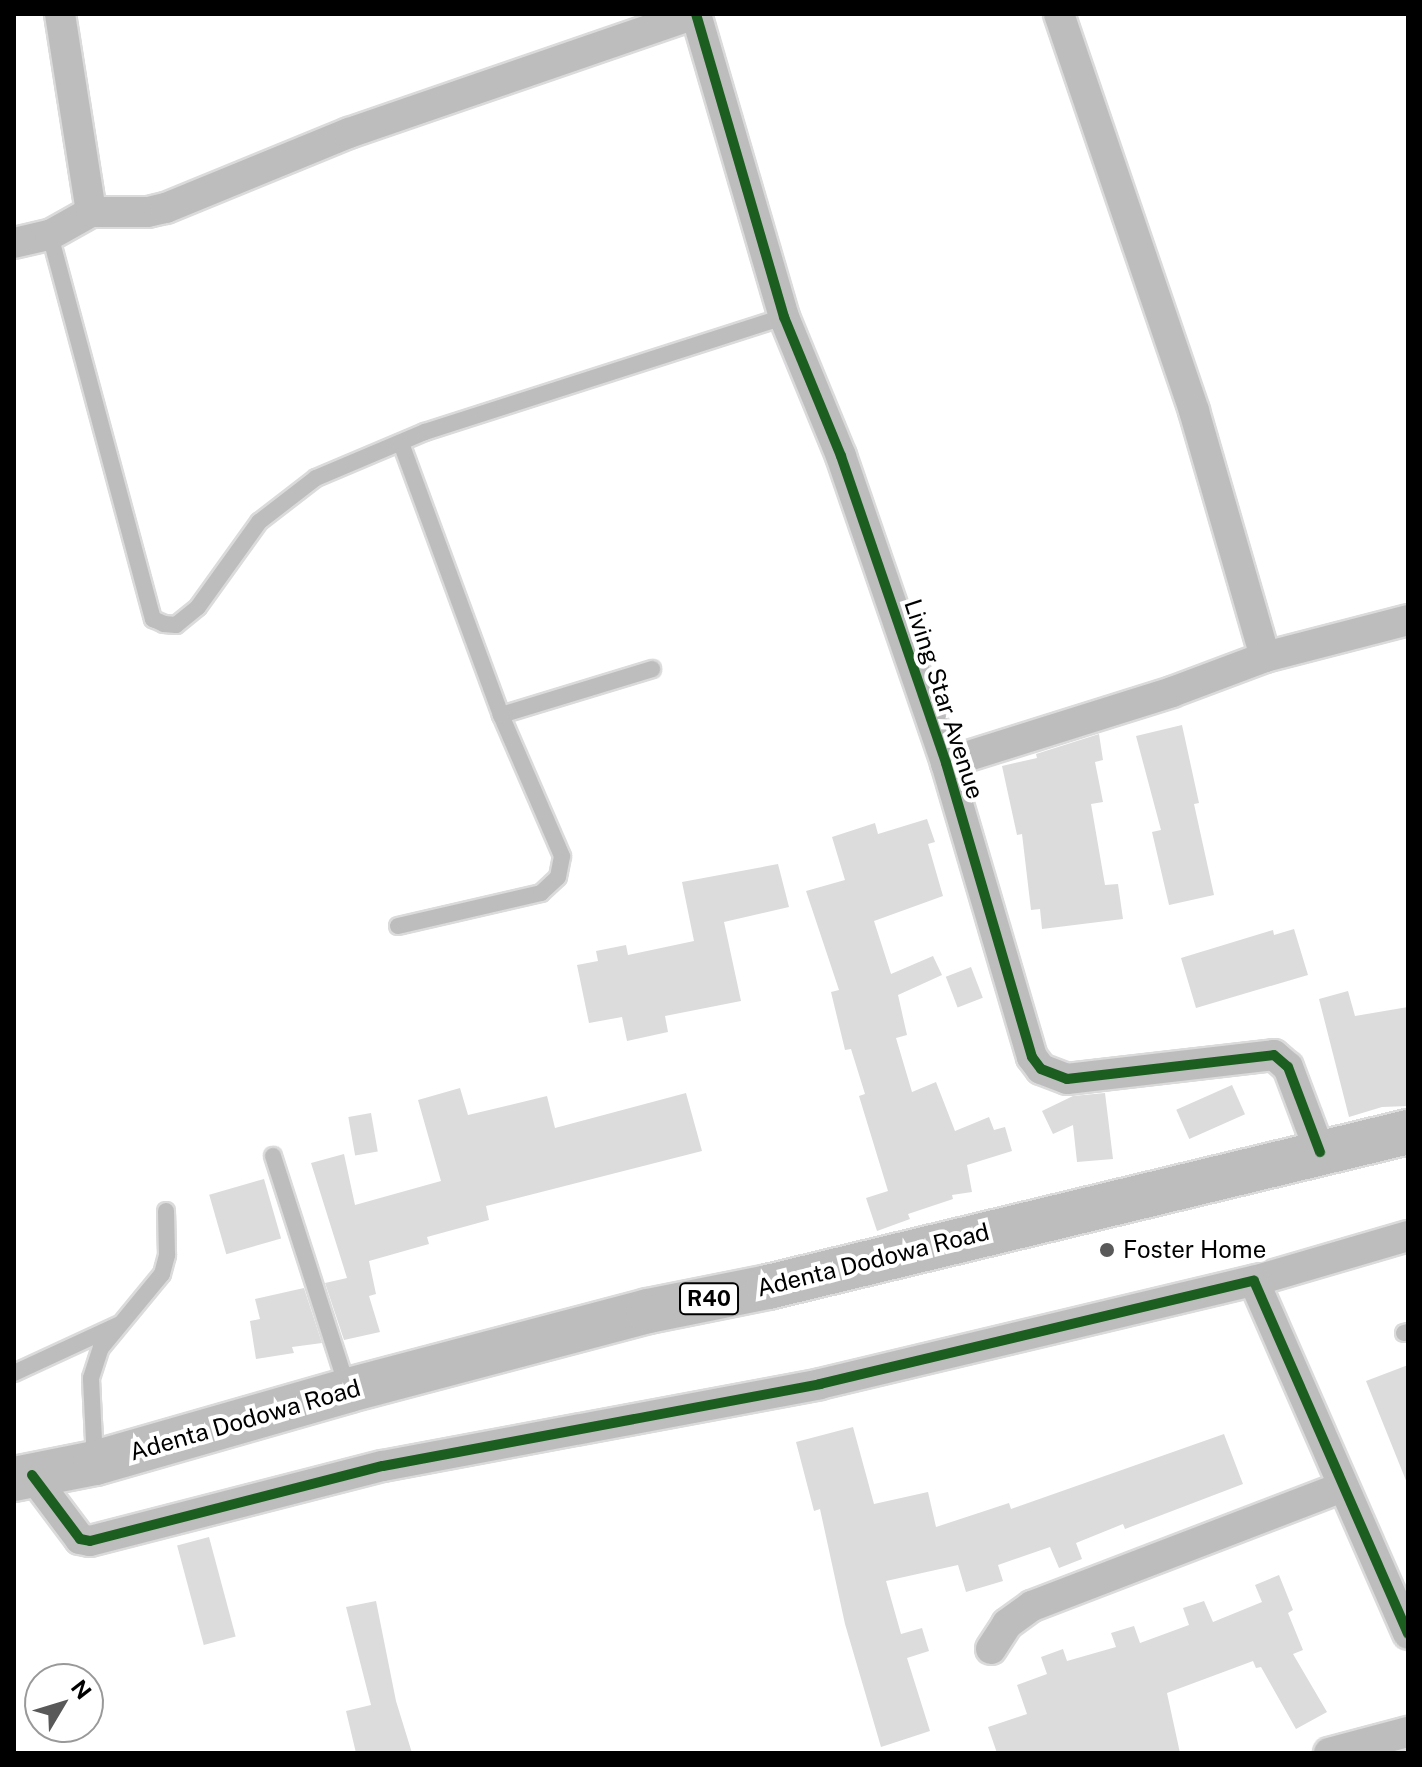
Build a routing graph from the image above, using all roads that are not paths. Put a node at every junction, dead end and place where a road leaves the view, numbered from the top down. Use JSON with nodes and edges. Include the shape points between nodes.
{"nodes":[{"id":1,"x":60,"y":14,"type":"edge"},
{"id":2,"x":696,"y":14,"type":"edge"},
{"id":3,"x":1059,"y":14,"type":"edge"},
{"id":4,"x":91,"y":212,"type":"junction"},
{"id":5,"x":50,"y":235,"type":"junction"},
{"id":6,"x":14,"y":243,"type":"edge"},
{"id":7,"x":784,"y":317,"type":"junction"},
{"id":8,"x":401,"y":443,"type":"junction"},
{"id":9,"x":1408,"y":620,"type":"edge"},
{"id":10,"x":1265,"y":657,"type":"junction"},
{"id":11,"x":652,"y":669,"type":"dead end"},
{"id":12,"x":501,"y":715,"type":"junction"},
{"id":13,"x":946,"y":763,"type":"junction"},
{"id":14,"x":398,"y":926,"type":"dead end"},
{"id":15,"x":1408,"y":1132,"type":"edge"},
{"id":16,"x":1320,"y":1152,"type":"junction"},
{"id":17,"x":273,"y":1156,"type":"dead end"},
{"id":18,"x":166,"y":1211,"type":"dead end"},
{"id":19,"x":1408,"y":1236,"type":"edge"},
{"id":20,"x":1254,"y":1281,"type":"junction"},
{"id":21,"x":122,"y":1323,"type":"junction"},
{"id":22,"x":14,"y":1373,"type":"edge"},
{"id":23,"x":349,"y":1390,"type":"junction"},
{"id":24,"x":95,"y":1463,"type":"junction"},
{"id":25,"x":23,"y":1477,"type":"edge"},
{"id":26,"x":1342,"y":1487,"type":"junction"},
{"id":27,"x":1408,"y":1634,"type":"edge"},
{"id":28,"x":991,"y":1649,"type":"dead end"},
{"id":29,"x":1408,"y":1732,"type":"edge"},
{"id":30,"x":1329,"y":1753,"type":"edge"}],
"edges":[{"from":1,"to":4,"type":"street"},
{"from":2,"to":4,"type":"street","via":[[349,133],[166,208]]},
{"from":2,"to":7,"type":"street","name":"Living Star Avenue"},
{"from":3,"to":10,"type":"street","via":[[1194,411]]},
{"from":4,"to":5,"type":"street"},
{"from":5,"to":6,"type":"street"},
{"from":5,"to":8,"type":"lane","via":[[153,619],[176,625],[198,607],[259,522],[316,478]]},
{"from":7,"to":8,"type":"lane"},
{"from":7,"to":13,"type":"street","name":"Living Star Avenue","via":[[841,456]]},
{"from":8,"to":12,"type":"lane"},
{"from":9,"to":10,"type":"street"},
{"from":10,"to":13,"type":"street"},
{"from":11,"to":12,"type":"lane"},
{"from":12,"to":14,"type":"lane","via":[[562,856],[558,877],[541,893]]},
{"from":13,"to":16,"type":"street","name":"Living Star Avenue","via":[[1032,1057],[1041,1069],[1067,1079],[1274,1055],[1288,1067]]},
{"from":15,"to":16,"type":"main road","name":"Adenta Dodowa Road","number":"R40"},
{"from":16,"to":23,"type":"main road","name":"Adenta Dodowa Road","number":"R40","via":[[768,1287],[648,1311]]},
{"from":17,"to":23,"type":"lane"},
{"from":18,"to":21,"type":"lane","via":[[162,1274]]},
{"from":19,"to":20,"type":"street"},
{"from":20,"to":25,"type":"street","via":[[820,1384],[383,1466],[90,1541],[80,1539]]},
{"from":20,"to":26,"type":"street"},
{"from":21,"to":22,"type":"lane"},
{"from":21,"to":24,"type":"lane","via":[[101,1348],[91,1378]]},
{"from":23,"to":24,"type":"main road","name":"Adenta Dodowa Road","number":"R40"},
{"from":24,"to":25,"type":"main road","name":"Adenta Dodowa Road","number":"R40"},
{"from":26,"to":27,"type":"street"},
{"from":26,"to":28,"type":"street","via":[[1032,1606],[1007,1624]]},
{"from":29,"to":30,"type":"street"}]}
